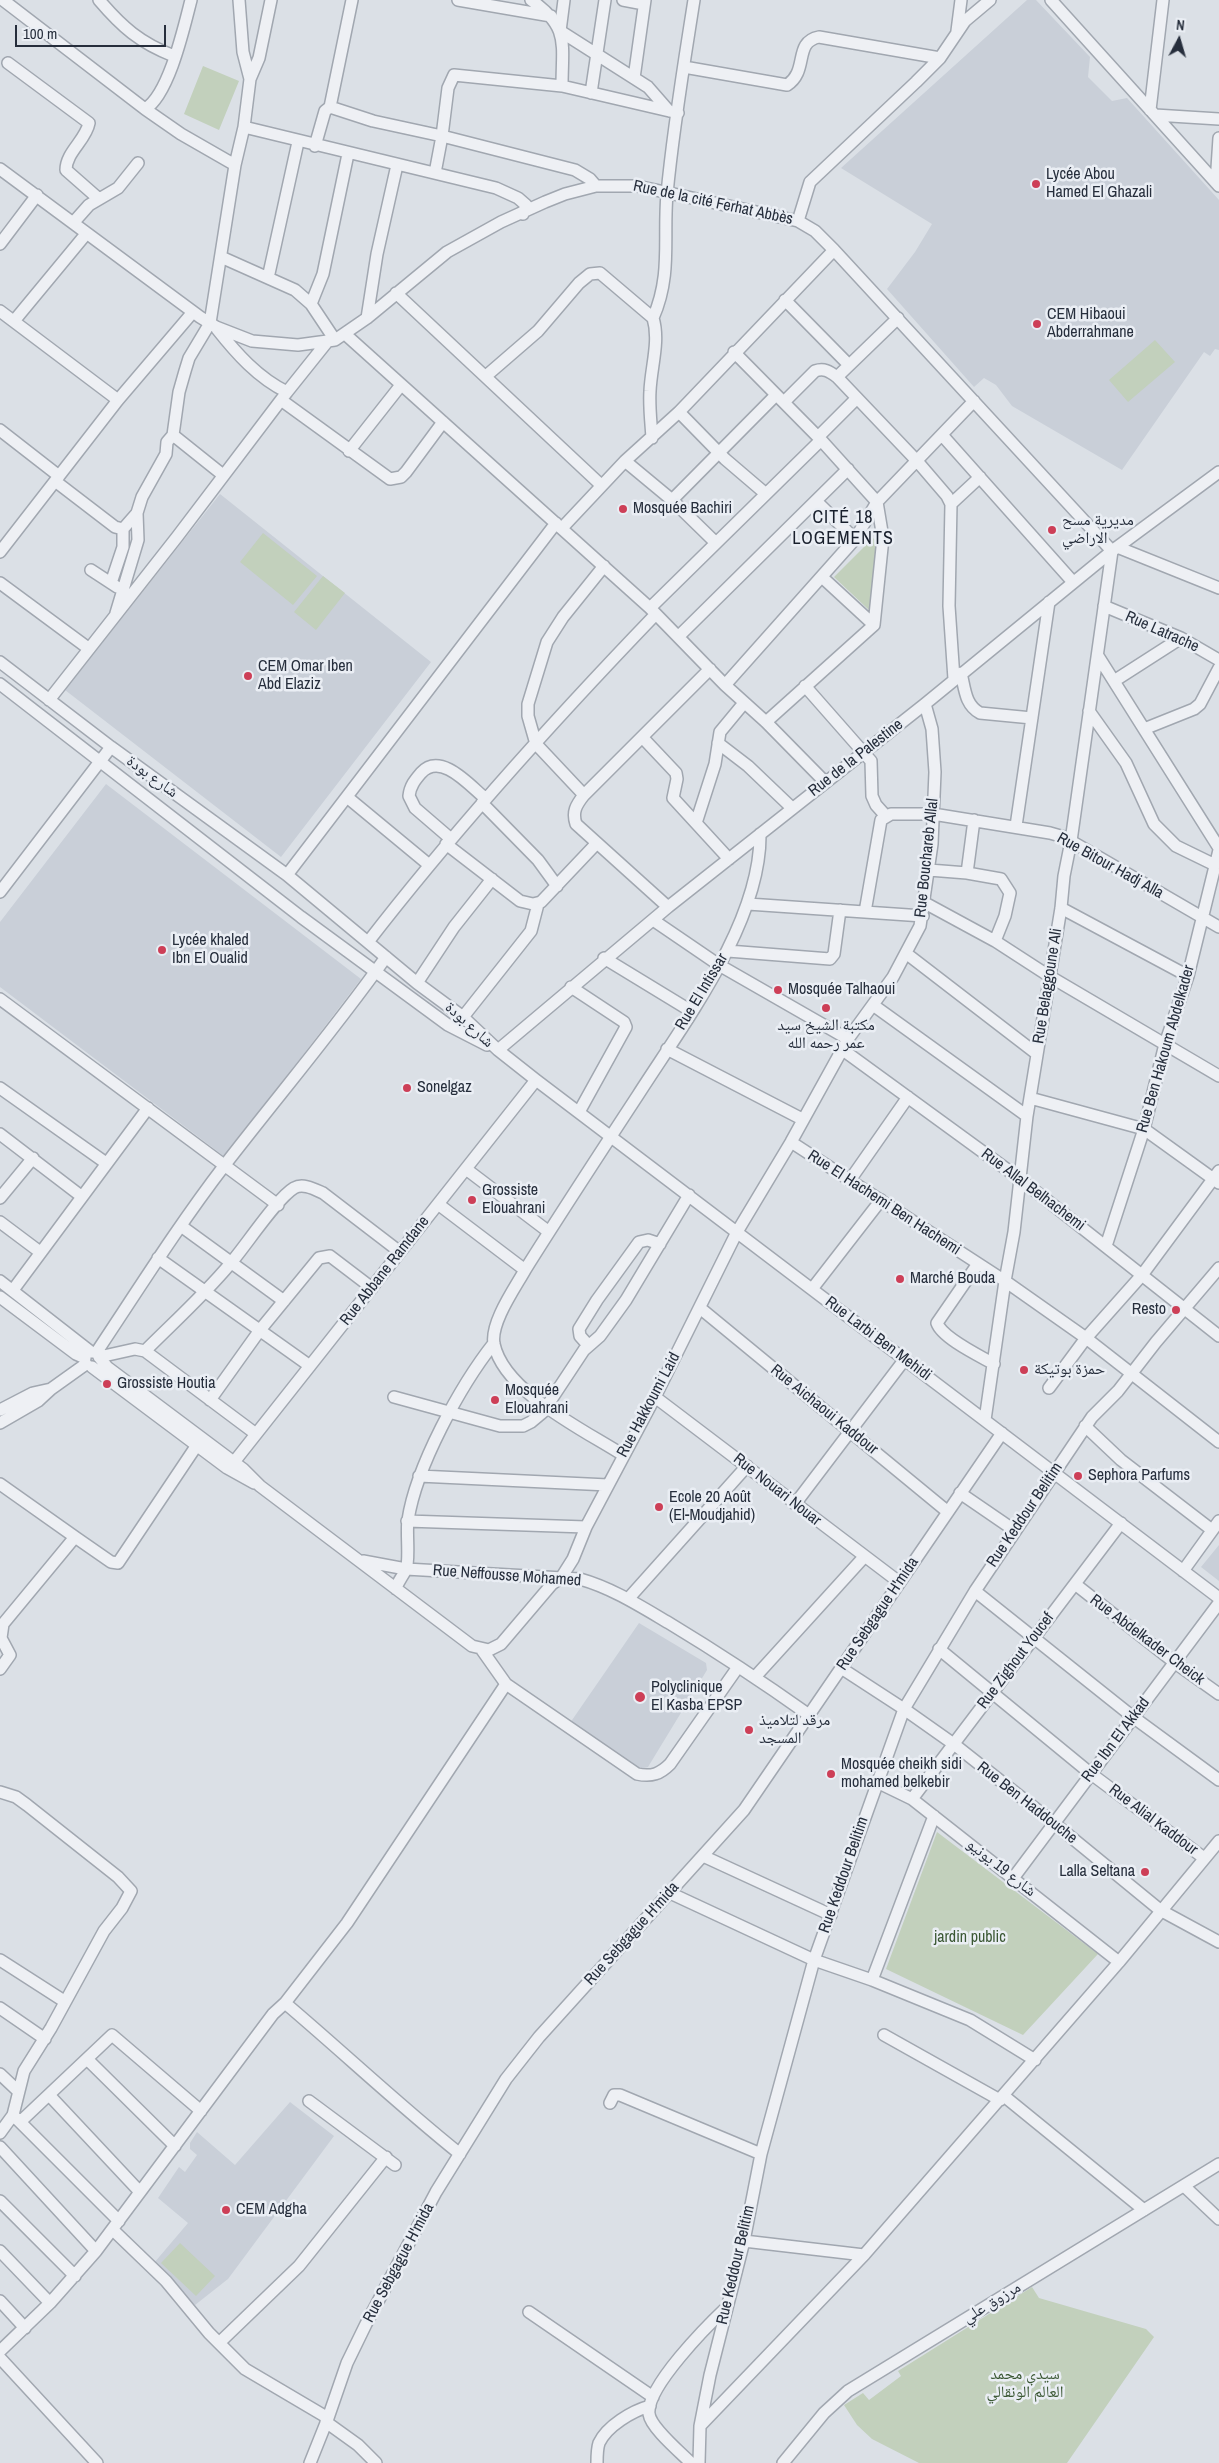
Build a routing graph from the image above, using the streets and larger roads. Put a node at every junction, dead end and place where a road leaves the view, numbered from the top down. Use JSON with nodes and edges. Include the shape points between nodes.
{"nodes":[{"id":1,"x":3,"y":0,"type":"edge"},
{"id":2,"x":98,"y":0,"type":"edge"},
{"id":3,"x":239,"y":0,"type":"edge"},
{"id":4,"x":271,"y":0,"type":"edge"},
{"id":5,"x":352,"y":0,"type":"edge"},
{"id":6,"x":458,"y":0,"type":"edge"},
{"id":7,"x":531,"y":0,"type":"edge"},
{"id":8,"x":564,"y":0,"type":"edge"},
{"id":9,"x":605,"y":0,"type":"edge"},
{"id":10,"x":623,"y":0,"type":"edge"},
{"id":11,"x":694,"y":0,"type":"edge"},
{"id":12,"x":962,"y":0,"type":"edge"},
{"id":13,"x":990,"y":0,"type":"edge"},
{"id":14,"x":1051,"y":0,"type":"edge"},
{"id":15,"x":1163,"y":0,"type":"edge"},
{"id":16,"x":190,"y":1,"type":"edge"},
{"id":17,"x":644,"y":2,"type":"edge"},
{"id":18,"x":552,"y":17,"type":"junction"},
{"id":19,"x":560,"y":31,"type":"junction"},
{"id":20,"x":957,"y":32,"type":"junction"},
{"id":21,"x":596,"y":54,"type":"junction"},
{"id":22,"x":174,"y":56,"type":"junction"},
{"id":23,"x":940,"y":58,"type":"junction"},
{"id":24,"x":8,"y":64,"type":"dead end"},
{"id":25,"x":684,"y":67,"type":"junction"},
{"id":26,"x":634,"y":78,"type":"junction"},
{"id":27,"x":250,"y":79,"type":"junction"},
{"id":28,"x":562,"y":86,"type":"junction"},
{"id":29,"x":590,"y":92,"type":"junction"},
{"id":30,"x":330,"y":107,"type":"junction"},
{"id":31,"x":145,"y":109,"type":"junction"},
{"id":32,"x":674,"y":112,"type":"junction"},
{"id":33,"x":1152,"y":112,"type":"junction"},
{"id":34,"x":1219,"y":119,"type":"edge"},
{"id":35,"x":244,"y":127,"type":"junction"},
{"id":36,"x":442,"y":136,"type":"junction"},
{"id":37,"x":1219,"y":138,"type":"edge"},
{"id":38,"x":298,"y":142,"type":"junction"},
{"id":39,"x":315,"y":146,"type":"junction"},
{"id":40,"x":348,"y":154,"type":"junction"},
{"id":41,"x":138,"y":163,"type":"dead end"},
{"id":42,"x":235,"y":165,"type":"junction"},
{"id":43,"x":397,"y":165,"type":"junction"},
{"id":44,"x":0,"y":169,"type":"edge"},
{"id":45,"x":435,"y":173,"type":"junction"},
{"id":46,"x":1218,"y":184,"type":"edge"},
{"id":47,"x":596,"y":186,"type":"junction"},
{"id":48,"x":667,"y":193,"type":"junction"},
{"id":49,"x":37,"y":195,"type":"junction"},
{"id":50,"x":99,"y":199,"type":"junction"},
{"id":51,"x":523,"y":214,"type":"junction"},
{"id":52,"x":798,"y":221,"type":"junction"},
{"id":53,"x":73,"y":224,"type":"junction"},
{"id":54,"x":86,"y":234,"type":"junction"},
{"id":55,"x":0,"y":244,"type":"edge"},
{"id":56,"x":834,"y":250,"type":"junction"},
{"id":57,"x":221,"y":257,"type":"junction"},
{"id":58,"x":268,"y":278,"type":"junction"},
{"id":59,"x":396,"y":293,"type":"junction"},
{"id":60,"x":785,"y":300,"type":"junction"},
{"id":61,"x":311,"y":304,"type":"junction"},
{"id":62,"x":0,"y":311,"type":"edge"},
{"id":63,"x":193,"y":312,"type":"junction"},
{"id":64,"x":367,"y":318,"type":"junction"},
{"id":65,"x":653,"y":318,"type":"junction"},
{"id":66,"x":898,"y":318,"type":"junction"},
{"id":67,"x":14,"y":321,"type":"junction"},
{"id":68,"x":213,"y":325,"type":"junction"},
{"id":69,"x":340,"y":335,"type":"junction"},
{"id":70,"x":734,"y":352,"type":"junction"},
{"id":71,"x":849,"y":365,"type":"junction"},
{"id":72,"x":486,"y":376,"type":"junction"},
{"id":73,"x":836,"y":377,"type":"junction"},
{"id":74,"x":402,"y":384,"type":"junction"},
{"id":75,"x":284,"y":396,"type":"junction"},
{"id":76,"x":780,"y":398,"type":"junction"},
{"id":77,"x":857,"y":398,"type":"junction"},
{"id":78,"x":118,"y":400,"type":"junction"},
{"id":79,"x":974,"y":401,"type":"junction"},
{"id":80,"x":680,"y":412,"type":"junction"},
{"id":81,"x":443,"y":422,"type":"junction"},
{"id":82,"x":0,"y":430,"type":"edge"},
{"id":83,"x":173,"y":435,"type":"junction"},
{"id":84,"x":942,"y":435,"type":"junction"},
{"id":85,"x":652,"y":438,"type":"junction"},
{"id":86,"x":820,"y":438,"type":"junction"},
{"id":87,"x":350,"y":451,"type":"junction"},
{"id":88,"x":718,"y":451,"type":"junction"},
{"id":89,"x":625,"y":461,"type":"junction"},
{"id":90,"x":918,"y":461,"type":"junction"},
{"id":91,"x":848,"y":469,"type":"junction"},
{"id":92,"x":1219,"y":472,"type":"edge"},
{"id":93,"x":223,"y":474,"type":"junction"},
{"id":94,"x":980,"y":477,"type":"junction"},
{"id":95,"x":57,"y":479,"type":"junction"},
{"id":96,"x":601,"y":485,"type":"junction"},
{"id":97,"x":766,"y":494,"type":"junction"},
{"id":98,"x":672,"y":500,"type":"junction"},
{"id":99,"x":816,"y":501,"type":"junction"},
{"id":100,"x":877,"y":502,"type":"junction"},
{"id":101,"x":951,"y":504,"type":"junction"},
{"id":102,"x":136,"y":513,"type":"junction"},
{"id":103,"x":559,"y":525,"type":"junction"},
{"id":104,"x":124,"y":529,"type":"junction"},
{"id":105,"x":855,"y":539,"type":"junction"},
{"id":106,"x":716,"y":543,"type":"junction"},
{"id":107,"x":1114,"y":549,"type":"junction"},
{"id":108,"x":0,"y":552,"type":"edge"},
{"id":109,"x":604,"y":566,"type":"junction"},
{"id":110,"x":92,"y":570,"type":"dead end"},
{"id":111,"x":823,"y":578,"type":"junction"},
{"id":112,"x":1073,"y":582,"type":"junction"},
{"id":113,"x":0,"y":583,"type":"edge"},
{"id":114,"x":111,"y":583,"type":"junction"},
{"id":115,"x":1218,"y":584,"type":"edge"},
{"id":116,"x":122,"y":590,"type":"junction"},
{"id":117,"x":1050,"y":602,"type":"junction"},
{"id":118,"x":1104,"y":606,"type":"junction"},
{"id":119,"x":652,"y":611,"type":"junction"},
{"id":120,"x":114,"y":619,"type":"junction"},
{"id":121,"x":874,"y":624,"type":"junction"},
{"id":122,"x":679,"y":636,"type":"junction"},
{"id":123,"x":1181,"y":638,"type":"junction"},
{"id":124,"x":88,"y":648,"type":"junction"},
{"id":125,"x":1098,"y":656,"type":"junction"},
{"id":126,"x":1219,"y":660,"type":"edge"},
{"id":127,"x":0,"y":662,"type":"edge"},
{"id":128,"x":1219,"y":668,"type":"edge"},
{"id":129,"x":710,"y":669,"type":"junction"},
{"id":130,"x":958,"y":676,"type":"junction"},
{"id":131,"x":1114,"y":682,"type":"junction"},
{"id":132,"x":0,"y":684,"type":"edge"},
{"id":133,"x":724,"y":685,"type":"junction"},
{"id":134,"x":806,"y":686,"type":"junction"},
{"id":135,"x":49,"y":700,"type":"junction"},
{"id":136,"x":744,"y":703,"type":"junction"},
{"id":137,"x":925,"y":704,"type":"junction"},
{"id":138,"x":1089,"y":711,"type":"junction"},
{"id":139,"x":1032,"y":718,"type":"junction"},
{"id":140,"x":766,"y":722,"type":"junction"},
{"id":141,"x":1144,"y":730,"type":"junction"},
{"id":142,"x":642,"y":737,"type":"junction"},
{"id":143,"x":718,"y":743,"type":"junction"},
{"id":144,"x":536,"y":744,"type":"junction"},
{"id":145,"x":111,"y":747,"type":"junction"},
{"id":146,"x":864,"y":752,"type":"junction"},
{"id":147,"x":100,"y":761,"type":"junction"},
{"id":148,"x":825,"y":782,"type":"junction"},
{"id":149,"x":584,"y":795,"type":"junction"},
{"id":150,"x":346,"y":797,"type":"junction"},
{"id":151,"x":484,"y":801,"type":"junction"},
{"id":152,"x":792,"y":808,"type":"junction"},
{"id":153,"x":933,"y":814,"type":"junction"},
{"id":154,"x":885,"y":815,"type":"junction"},
{"id":155,"x":974,"y":820,"type":"junction"},
{"id":156,"x":696,"y":823,"type":"junction"},
{"id":157,"x":1016,"y":826,"type":"junction"},
{"id":158,"x":760,"y":834,"type":"junction"},
{"id":159,"x":448,"y":841,"type":"junction"},
{"id":160,"x":1071,"y":842,"type":"junction"},
{"id":161,"x":596,"y":844,"type":"junction"},
{"id":162,"x":1219,"y":849,"type":"edge"},
{"id":163,"x":729,"y":860,"type":"junction"},
{"id":164,"x":428,"y":864,"type":"junction"},
{"id":165,"x":1215,"y":865,"type":"junction"},
{"id":166,"x":929,"y":870,"type":"junction"},
{"id":167,"x":967,"y":873,"type":"junction"},
{"id":168,"x":287,"y":875,"type":"junction"},
{"id":169,"x":492,"y":879,"type":"junction"},
{"id":170,"x":557,"y":886,"type":"junction"},
{"id":171,"x":0,"y":892,"type":"edge"},
{"id":172,"x":925,"y":903,"type":"junction"},
{"id":173,"x":538,"y":904,"type":"junction"},
{"id":174,"x":748,"y":904,"type":"junction"},
{"id":175,"x":668,"y":907,"type":"junction"},
{"id":176,"x":1061,"y":908,"type":"junction"},
{"id":177,"x":840,"y":910,"type":"junction"},
{"id":178,"x":865,"y":912,"type":"junction"},
{"id":179,"x":923,"y":916,"type":"junction"},
{"id":180,"x":1202,"y":918,"type":"junction"},
{"id":181,"x":653,"y":920,"type":"junction"},
{"id":182,"x":1219,"y":927,"type":"edge"},
{"id":183,"x":995,"y":940,"type":"junction"},
{"id":184,"x":368,"y":942,"type":"junction"},
{"id":185,"x":728,"y":951,"type":"junction"},
{"id":186,"x":907,"y":954,"type":"junction"},
{"id":187,"x":386,"y":957,"type":"junction"},
{"id":188,"x":604,"y":958,"type":"junction"},
{"id":189,"x":718,"y":965,"type":"junction"},
{"id":190,"x":375,"y":972,"type":"junction"},
{"id":191,"x":1049,"y":976,"type":"junction"},
{"id":192,"x":1188,"y":976,"type":"junction"},
{"id":193,"x":418,"y":983,"type":"junction"},
{"id":194,"x":571,"y":987,"type":"junction"},
{"id":195,"x":0,"y":999,"type":"edge"},
{"id":196,"x":873,"y":1005,"type":"junction"},
{"id":197,"x":691,"y":1011,"type":"junction"},
{"id":198,"x":463,"y":1016,"type":"junction"},
{"id":199,"x":846,"y":1044,"type":"junction"},
{"id":200,"x":1165,"y":1044,"type":"junction"},
{"id":201,"x":667,"y":1049,"type":"junction"},
{"id":202,"x":498,"y":1050,"type":"junction"},
{"id":203,"x":1037,"y":1054,"type":"junction"},
{"id":204,"x":1219,"y":1076,"type":"edge"},
{"id":205,"x":536,"y":1080,"type":"junction"},
{"id":206,"x":0,"y":1088,"type":"edge"},
{"id":207,"x":908,"y":1098,"type":"junction"},
{"id":208,"x":1030,"y":1098,"type":"junction"},
{"id":209,"x":148,"y":1108,"type":"junction"},
{"id":210,"x":579,"y":1112,"type":"junction"},
{"id":211,"x":1027,"y":1116,"type":"junction"},
{"id":212,"x":802,"y":1119,"type":"junction"},
{"id":213,"x":1144,"y":1129,"type":"junction"},
{"id":214,"x":0,"y":1134,"type":"edge"},
{"id":215,"x":611,"y":1136,"type":"junction"},
{"id":216,"x":791,"y":1142,"type":"junction"},
{"id":217,"x":32,"y":1158,"type":"junction"},
{"id":218,"x":106,"y":1163,"type":"junction"},
{"id":219,"x":224,"y":1166,"type":"junction"},
{"id":220,"x":466,"y":1169,"type":"junction"},
{"id":221,"x":1217,"y":1177,"type":"edge"},
{"id":222,"x":1020,"y":1179,"type":"junction"},
{"id":223,"x":850,"y":1180,"type":"junction"},
{"id":224,"x":689,"y":1195,"type":"junction"},
{"id":225,"x":82,"y":1196,"type":"junction"},
{"id":226,"x":0,"y":1198,"type":"edge"},
{"id":227,"x":881,"y":1200,"type":"junction"},
{"id":228,"x":438,"y":1204,"type":"junction"},
{"id":229,"x":278,"y":1205,"type":"junction"},
{"id":230,"x":0,"y":1222,"type":"edge"},
{"id":231,"x":181,"y":1226,"type":"junction"},
{"id":232,"x":549,"y":1232,"type":"junction"},
{"id":233,"x":737,"y":1232,"type":"junction"},
{"id":234,"x":660,"y":1244,"type":"junction"},
{"id":235,"x":1106,"y":1246,"type":"junction"},
{"id":236,"x":40,"y":1252,"type":"junction"},
{"id":237,"x":400,"y":1252,"type":"junction"},
{"id":238,"x":158,"y":1258,"type":"junction"},
{"id":239,"x":624,"y":1261,"type":"junction"},
{"id":240,"x":231,"y":1263,"type":"junction"},
{"id":241,"x":977,"y":1265,"type":"junction"},
{"id":242,"x":1219,"y":1268,"type":"edge"},
{"id":243,"x":525,"y":1270,"type":"junction"},
{"id":244,"x":642,"y":1272,"type":"junction"},
{"id":245,"x":1142,"y":1275,"type":"junction"},
{"id":246,"x":0,"y":1281,"type":"edge"},
{"id":247,"x":1004,"y":1281,"type":"junction"},
{"id":248,"x":372,"y":1288,"type":"junction"},
{"id":249,"x":812,"y":1289,"type":"junction"},
{"id":250,"x":13,"y":1290,"type":"junction"},
{"id":251,"x":205,"y":1293,"type":"junction"},
{"id":252,"x":0,"y":1297,"type":"edge"},
{"id":253,"x":284,"y":1301,"type":"junction"},
{"id":254,"x":700,"y":1308,"type":"junction"},
{"id":255,"x":1185,"y":1308,"type":"junction"},
{"id":256,"x":260,"y":1330,"type":"junction"},
{"id":257,"x":1219,"y":1336,"type":"edge"},
{"id":258,"x":1086,"y":1338,"type":"junction"},
{"id":259,"x":494,"y":1344,"type":"junction"},
{"id":260,"x":588,"y":1345,"type":"junction"},
{"id":261,"x":145,"y":1351,"type":"junction"},
{"id":262,"x":93,"y":1358,"type":"junction"},
{"id":263,"x":905,"y":1359,"type":"junction"},
{"id":264,"x":994,"y":1364,"type":"junction"},
{"id":265,"x":310,"y":1366,"type":"junction"},
{"id":266,"x":1132,"y":1373,"type":"junction"},
{"id":267,"x":51,"y":1388,"type":"junction"},
{"id":268,"x":1049,"y":1388,"type":"dead end"},
{"id":269,"x":394,"y":1397,"type":"dead end"},
{"id":270,"x":655,"y":1397,"type":"junction"},
{"id":271,"x":210,"y":1400,"type":"junction"},
{"id":272,"x":546,"y":1406,"type":"junction"},
{"id":273,"x":0,"y":1410,"type":"edge"},
{"id":274,"x":449,"y":1413,"type":"junction"},
{"id":275,"x":163,"y":1414,"type":"junction"},
{"id":276,"x":984,"y":1420,"type":"junction"},
{"id":277,"x":0,"y":1423,"type":"edge"},
{"id":278,"x":1086,"y":1426,"type":"junction"},
{"id":279,"x":851,"y":1432,"type":"junction"},
{"id":280,"x":1002,"y":1433,"type":"junction"},
{"id":281,"x":256,"y":1434,"type":"junction"},
{"id":282,"x":1219,"y":1442,"type":"edge"},
{"id":283,"x":197,"y":1445,"type":"junction"},
{"id":284,"x":622,"y":1455,"type":"junction"},
{"id":285,"x":234,"y":1462,"type":"junction"},
{"id":286,"x":747,"y":1466,"type":"junction"},
{"id":287,"x":1054,"y":1473,"type":"junction"},
{"id":288,"x":419,"y":1476,"type":"junction"},
{"id":289,"x":0,"y":1484,"type":"edge"},
{"id":290,"x":608,"y":1485,"type":"junction"},
{"id":291,"x":260,"y":1486,"type":"junction"},
{"id":292,"x":960,"y":1493,"type":"junction"},
{"id":293,"x":795,"y":1504,"type":"junction"},
{"id":294,"x":948,"y":1512,"type":"junction"},
{"id":295,"x":407,"y":1521,"type":"junction"},
{"id":296,"x":1121,"y":1523,"type":"junction"},
{"id":297,"x":1215,"y":1525,"type":"edge"},
{"id":298,"x":586,"y":1527,"type":"junction"},
{"id":299,"x":1014,"y":1530,"type":"junction"},
{"id":300,"x":75,"y":1537,"type":"junction"},
{"id":301,"x":864,"y":1557,"type":"junction"},
{"id":302,"x":356,"y":1559,"type":"junction"},
{"id":303,"x":406,"y":1569,"type":"junction"},
{"id":304,"x":1183,"y":1571,"type":"junction"},
{"id":305,"x":561,"y":1578,"type":"junction"},
{"id":306,"x":899,"y":1582,"type":"junction"},
{"id":307,"x":1075,"y":1584,"type":"junction"},
{"id":308,"x":396,"y":1589,"type":"junction"},
{"id":309,"x":975,"y":1591,"type":"junction"},
{"id":310,"x":1219,"y":1598,"type":"edge"},
{"id":311,"x":628,"y":1599,"type":"junction"},
{"id":312,"x":1219,"y":1603,"type":"edge"},
{"id":313,"x":2,"y":1623,"type":"edge"},
{"id":314,"x":1033,"y":1638,"type":"junction"},
{"id":315,"x":482,"y":1650,"type":"junction"},
{"id":316,"x":939,"y":1650,"type":"junction"},
{"id":317,"x":1174,"y":1662,"type":"junction"},
{"id":318,"x":738,"y":1667,"type":"junction"},
{"id":319,"x":841,"y":1668,"type":"junction"},
{"id":320,"x":0,"y":1669,"type":"edge"},
{"id":321,"x":755,"y":1678,"type":"junction"},
{"id":322,"x":506,"y":1684,"type":"junction"},
{"id":323,"x":992,"y":1692,"type":"junction"},
{"id":324,"x":1219,"y":1694,"type":"edge"},
{"id":325,"x":904,"y":1709,"type":"junction"},
{"id":326,"x":809,"y":1715,"type":"junction"},
{"id":327,"x":1133,"y":1717,"type":"junction"},
{"id":328,"x":954,"y":1746,"type":"junction"},
{"id":329,"x":1090,"y":1773,"type":"junction"},
{"id":330,"x":1219,"y":1780,"type":"edge"},
{"id":331,"x":877,"y":1782,"type":"junction"},
{"id":332,"x":0,"y":1792,"type":"edge"},
{"id":333,"x":912,"y":1799,"type":"junction"},
{"id":334,"x":934,"y":1816,"type":"junction"},
{"id":335,"x":1055,"y":1824,"type":"junction"},
{"id":336,"x":1219,"y":1840,"type":"edge"},
{"id":337,"x":703,"y":1856,"type":"junction"},
{"id":338,"x":1204,"y":1858,"type":"junction"},
{"id":339,"x":1014,"y":1877,"type":"junction"},
{"id":340,"x":670,"y":1893,"type":"junction"},
{"id":341,"x":1160,"y":1910,"type":"junction"},
{"id":342,"x":831,"y":1915,"type":"junction"},
{"id":343,"x":1219,"y":1942,"type":"edge"},
{"id":344,"x":0,"y":1960,"type":"edge"},
{"id":345,"x":814,"y":1960,"type":"junction"},
{"id":346,"x":1119,"y":1962,"type":"junction"},
{"id":347,"x":872,"y":1980,"type":"junction"},
{"id":348,"x":64,"y":2002,"type":"junction"},
{"id":349,"x":285,"y":2002,"type":"junction"},
{"id":350,"x":0,"y":2008,"type":"edge"},
{"id":351,"x":884,"y":2035,"type":"dead end"},
{"id":352,"x":45,"y":2038,"type":"junction"},
{"id":353,"x":87,"y":2059,"type":"junction"},
{"id":354,"x":1035,"y":2060,"type":"junction"},
{"id":355,"x":0,"y":2074,"type":"edge"},
{"id":356,"x":18,"y":2091,"type":"junction"},
{"id":357,"x":50,"y":2096,"type":"junction"},
{"id":358,"x":1002,"y":2098,"type":"junction"},
{"id":359,"x":309,"y":2101,"type":"dead end"},
{"id":360,"x":610,"y":2103,"type":"dead end"},
{"id":361,"x":202,"y":2111,"type":"junction"},
{"id":362,"x":16,"y":2119,"type":"junction"},
{"id":363,"x":0,"y":2133,"type":"edge"},
{"id":364,"x":175,"y":2146,"type":"junction"},
{"id":365,"x":0,"y":2147,"type":"edge"},
{"id":366,"x":460,"y":2154,"type":"junction"},
{"id":367,"x":761,"y":2154,"type":"junction"},
{"id":368,"x":386,"y":2156,"type":"junction"},
{"id":369,"x":1219,"y":2164,"type":"edge"},
{"id":370,"x":395,"y":2166,"type":"dead end"},
{"id":371,"x":1184,"y":2186,"type":"junction"},
{"id":372,"x":140,"y":2192,"type":"junction"},
{"id":373,"x":0,"y":2201,"type":"edge"},
{"id":374,"x":1144,"y":2210,"type":"junction"},
{"id":375,"x":1219,"y":2219,"type":"edge"},
{"id":376,"x":116,"y":2225,"type":"junction"},
{"id":377,"x":744,"y":2241,"type":"junction"},
{"id":378,"x":0,"y":2251,"type":"edge"},
{"id":379,"x":96,"y":2251,"type":"junction"},
{"id":380,"x":864,"y":2255,"type":"junction"},
{"id":381,"x":75,"y":2276,"type":"junction"},
{"id":382,"x":0,"y":2301,"type":"edge"},
{"id":383,"x":50,"y":2303,"type":"junction"},
{"id":384,"x":727,"y":2307,"type":"junction"},
{"id":385,"x":529,"y":2312,"type":"dead end"},
{"id":386,"x":25,"y":2328,"type":"junction"},
{"id":387,"x":219,"y":2343,"type":"junction"},
{"id":388,"x":0,"y":2351,"type":"edge"},
{"id":389,"x":0,"y":2358,"type":"edge"},
{"id":390,"x":651,"y":2401,"type":"junction"},
{"id":391,"x":327,"y":2420,"type":"junction"},
{"id":392,"x":700,"y":2426,"type":"junction"},
{"id":393,"x":97,"y":2463,"type":"edge"},
{"id":394,"x":310,"y":2463,"type":"edge"},
{"id":395,"x":376,"y":2463,"type":"edge"},
{"id":396,"x":597,"y":2463,"type":"edge"},
{"id":397,"x":691,"y":2463,"type":"edge"},
{"id":398,"x":699,"y":2463,"type":"edge"},
{"id":399,"x":783,"y":2463,"type":"edge"}],
"edges":[{"from":1,"to":31,"type":"street"},
{"from":2,"to":22,"type":"street","via":[[132,35]]},
{"from":3,"to":27,"type":"street","via":[[243,52]]},
{"from":4,"to":27,"type":"street","via":[[257,66]]},
{"from":5,"to":30,"type":"street"},
{"from":6,"to":18,"type":"street"},
{"from":7,"to":18,"type":"street"},
{"from":8,"to":19,"type":"street"},
{"from":9,"to":21,"type":"street"},
{"from":10,"to":17,"type":"street"},
{"from":11,"to":25,"type":"street"},
{"from":12,"to":20,"type":"street"},
{"from":13,"to":20,"type":"street"},
{"from":14,"to":33,"type":"street"},
{"from":15,"to":33,"type":"street"},
{"from":16,"to":22,"type":"street"},
{"from":17,"to":26,"type":"street"},
{"from":18,"to":19,"type":"street"},
{"from":19,"to":21,"type":"street"},
{"from":19,"to":28,"type":"street"},
{"from":20,"to":23,"type":"street"},
{"from":21,"to":26,"type":"street"},
{"from":21,"to":29,"type":"street"},
{"from":22,"to":31,"type":"street","via":[[159,97]]},
{"from":23,"to":25,"type":"street","via":[[819,37],[806,43],[798,75],[787,85]]},
{"from":23,"to":52,"type":"street","via":[[810,182]]},
{"from":24,"to":50,"type":"street","via":[[90,123],[66,163],[66,170]]},
{"from":25,"to":32,"type":"street"},
{"from":26,"to":32,"type":"street"},
{"from":27,"to":35,"type":"street"},
{"from":28,"to":29,"type":"street"},
{"from":28,"to":36,"type":"street","via":[[454,75],[448,88]]},
{"from":29,"to":32,"type":"street"},
{"from":30,"to":36,"type":"street","via":[[373,121]]},
{"from":30,"to":39,"type":"street","via":[[325,111]]},
{"from":31,"to":42,"type":"street"},
{"from":32,"to":48,"type":"street"},
{"from":33,"to":34,"type":"street"},
{"from":33,"to":46,"type":"street"},
{"from":35,"to":38,"type":"street"},
{"from":35,"to":42,"type":"street"},
{"from":36,"to":45,"type":"street"},
{"from":36,"to":47,"type":"street","via":[[575,170]]},
{"from":37,"to":46,"type":"street"},
{"from":38,"to":39,"type":"street"},
{"from":38,"to":58,"type":"street"},
{"from":39,"to":40,"type":"street"},
{"from":40,"to":43,"type":"street"},
{"from":40,"to":61,"type":"street","via":[[323,274]]},
{"from":41,"to":50,"type":"street","via":[[118,188]]},
{"from":42,"to":57,"type":"street"},
{"from":43,"to":45,"type":"street"},
{"from":43,"to":64,"type":"street"},
{"from":44,"to":49,"type":"street"},
{"from":45,"to":51,"type":"street","via":[[496,188],[518,198],[526,205]]},
{"from":47,"to":48,"type":"street","name":"Rue de la cité Ferhat Abbès","via":[[628,184]]},
{"from":47,"to":51,"type":"street","name":"Rue de la cité Ferhat Abbès","via":[[566,194]]},
{"from":48,"to":52,"type":"street","name":"Rue de la cité Ferhat Abbès"},
{"from":48,"to":65,"type":"street","via":[[664,283],[662,298]]},
{"from":49,"to":53,"type":"street"},
{"from":49,"to":55,"type":"street"},
{"from":50,"to":53,"type":"street","via":[[89,205]]},
{"from":51,"to":59,"type":"street","name":"Rue de la cité Ferhat Abbès","via":[[501,222],[447,252]]},
{"from":52,"to":56,"type":"street","name":"Rue de la cité Ferhat Abbès","via":[[815,231]]},
{"from":53,"to":54,"type":"street"},
{"from":54,"to":63,"type":"street"},
{"from":54,"to":67,"type":"street"},
{"from":56,"to":60,"type":"street"},
{"from":56,"to":66,"type":"street","name":"Rue de la cité Ferhat Abbès"},
{"from":57,"to":58,"type":"street"},
{"from":57,"to":68,"type":"street"},
{"from":58,"to":61,"type":"street","via":[[295,290]]},
{"from":59,"to":64,"type":"street","name":"Rue de la cité Ferhat Abbès"},
{"from":59,"to":72,"type":"street","via":[[432,330]]},
{"from":60,"to":70,"type":"street"},
{"from":60,"to":71,"type":"street"},
{"from":61,"to":69,"type":"street"},
{"from":62,"to":67,"type":"street"},
{"from":63,"to":68,"type":"street"},
{"from":63,"to":78,"type":"street"},
{"from":64,"to":69,"type":"street","name":"Rue de la cité Ferhat Abbès"},
{"from":65,"to":72,"type":"street","via":[[606,277],[594,273],[579,283],[538,331]]},
{"from":65,"to":85,"type":"street","via":[[656,345],[650,392]]},
{"from":66,"to":71,"type":"street"},
{"from":66,"to":79,"type":"street","name":"Rue de la cité Ferhat Abbès"},
{"from":67,"to":78,"type":"street"},
{"from":68,"to":69,"type":"street","via":[[252,341],[274,344],[298,345]]},
{"from":68,"to":75,"type":"street","via":[[241,357]]},
{"from":68,"to":83,"type":"street","via":[[185,371]]},
{"from":69,"to":74,"type":"street"},
{"from":69,"to":75,"type":"street"},
{"from":70,"to":76,"type":"street"},
{"from":70,"to":80,"type":"street"},
{"from":71,"to":73,"type":"street"},
{"from":72,"to":96,"type":"street"},
{"from":73,"to":76,"type":"street","via":[[830,371],[814,371]]},
{"from":73,"to":77,"type":"street"},
{"from":74,"to":81,"type":"street"},
{"from":74,"to":87,"type":"street"},
{"from":75,"to":87,"type":"street"},
{"from":75,"to":93,"type":"street"},
{"from":76,"to":86,"type":"street"},
{"from":76,"to":88,"type":"street"},
{"from":77,"to":86,"type":"street"},
{"from":77,"to":90,"type":"street"},
{"from":78,"to":95,"type":"street"},
{"from":79,"to":84,"type":"street"},
{"from":79,"to":107,"type":"street","name":"Rue de la cité Ferhat Abbès"},
{"from":80,"to":85,"type":"street"},
{"from":80,"to":88,"type":"street"},
{"from":81,"to":87,"type":"street","via":[[406,472],[395,480]]},
{"from":81,"to":103,"type":"street"},
{"from":82,"to":95,"type":"street"},
{"from":83,"to":93,"type":"street"},
{"from":83,"to":102,"type":"street"},
{"from":84,"to":90,"type":"street"},
{"from":84,"to":94,"type":"street"},
{"from":85,"to":89,"type":"street"},
{"from":86,"to":91,"type":"street"},
{"from":86,"to":97,"type":"street"},
{"from":88,"to":97,"type":"street"},
{"from":88,"to":98,"type":"street"},
{"from":89,"to":96,"type":"street"},
{"from":89,"to":98,"type":"street"},
{"from":90,"to":100,"type":"street"},
{"from":90,"to":101,"type":"street"},
{"from":91,"to":99,"type":"street"},
{"from":91,"to":100,"type":"street"},
{"from":92,"to":107,"type":"street","name":"Rue de la Palestine"},
{"from":93,"to":120,"type":"street"},
{"from":94,"to":101,"type":"street"},
{"from":94,"to":112,"type":"street"},
{"from":95,"to":104,"type":"street","via":[[108,522]]},
{"from":95,"to":108,"type":"street"},
{"from":96,"to":103,"type":"street"},
{"from":97,"to":106,"type":"street"},
{"from":98,"to":106,"type":"street"},
{"from":99,"to":105,"type":"street"},
{"from":99,"to":122,"type":"street"},
{"from":100,"to":105,"type":"street"},
{"from":100,"to":121,"type":"street","via":[[883,538]]},
{"from":101,"to":130,"type":"street","via":[[949,590]]},
{"from":102,"to":104,"type":"street"},
{"from":102,"to":116,"type":"street","via":[[138,540]]},
{"from":103,"to":109,"type":"street"},
{"from":103,"to":150,"type":"street"},
{"from":104,"to":114,"type":"street","via":[[123,547]]},
{"from":105,"to":111,"type":"street"},
{"from":106,"to":119,"type":"street"},
{"from":107,"to":112,"type":"street","name":"Rue de la Palestine"},
{"from":107,"to":115,"type":"street"},
{"from":107,"to":118,"type":"street","name":"Rue Belaggoune Ali"},
{"from":109,"to":119,"type":"street"},
{"from":109,"to":144,"type":"street","via":[[563,617],[542,655],[528,704]]},
{"from":110,"to":114,"type":"street"},
{"from":111,"to":121,"type":"street"},
{"from":111,"to":133,"type":"street"},
{"from":112,"to":117,"type":"street","name":"Rue de la Palestine"},
{"from":113,"to":124,"type":"street"},
{"from":114,"to":116,"type":"street"},
{"from":116,"to":120,"type":"street"},
{"from":117,"to":130,"type":"street","name":"Rue de la Palestine"},
{"from":117,"to":139,"type":"street"},
{"from":118,"to":123,"type":"street","name":"Rue Latrache"},
{"from":118,"to":125,"type":"street","name":"Rue Belaggoune Ali"},
{"from":119,"to":122,"type":"street"},
{"from":119,"to":144,"type":"street"},
{"from":120,"to":124,"type":"street"},
{"from":121,"to":134,"type":"street"},
{"from":122,"to":129,"type":"street"},
{"from":123,"to":126,"type":"street","name":"Rue Latrache"},
{"from":123,"to":131,"type":"street"},
{"from":124,"to":135,"type":"street"},
{"from":125,"to":131,"type":"street"},
{"from":125,"to":138,"type":"street","name":"Rue Belaggoune Ali"},
{"from":127,"to":135,"type":"street","name":"شارع بودة"},
{"from":128,"to":141,"type":"street","via":[[1200,704],[1194,709]]},
{"from":129,"to":133,"type":"street"},
{"from":129,"to":142,"type":"street"},
{"from":130,"to":137,"type":"street","name":"Rue de la Palestine"},
{"from":130,"to":139,"type":"street","via":[[972,709],[980,713]]},
{"from":131,"to":141,"type":"street"},
{"from":132,"to":147,"type":"street","name":"شارع بودة"},
{"from":133,"to":136,"type":"street"},
{"from":134,"to":140,"type":"street"},
{"from":134,"to":146,"type":"street"},
{"from":135,"to":145,"type":"street","name":"شارع بودة"},
{"from":136,"to":140,"type":"street"},
{"from":136,"to":143,"type":"street","via":[[723,726]]},
{"from":137,"to":146,"type":"street","name":"Rue de la Palestine"},
{"from":137,"to":153,"type":"street","name":"Rue Bouchareb Allal","via":[[933,738]]},
{"from":138,"to":160,"type":"street","name":"Rue Belaggoune Ali"},
{"from":138,"to":165,"type":"street","via":[[1126,763],[1154,824],[1176,846]]},
{"from":139,"to":157,"type":"street"},
{"from":140,"to":148,"type":"street"},
{"from":141,"to":162,"type":"street"},
{"from":142,"to":149,"type":"street"},
{"from":142,"to":156,"type":"street","via":[[676,773],[673,798]]},
{"from":143,"to":152,"type":"street","via":[[748,766]]},
{"from":143,"to":156,"type":"street","via":[[715,764]]},
{"from":144,"to":149,"type":"street"},
{"from":144,"to":151,"type":"street"},
{"from":145,"to":147,"type":"street"},
{"from":145,"to":168,"type":"street","name":"شارع بودة"},
{"from":146,"to":148,"type":"street","name":"Rue de la Palestine"},
{"from":146,"to":154,"type":"street","via":[[872,764],[872,796]]},
{"from":147,"to":171,"type":"street"},
{"from":147,"to":190,"type":"street","name":"شارع بودة"},
{"from":148,"to":152,"type":"street","name":"Rue de la Palestine"},
{"from":149,"to":161,"type":"street","via":[[576,805],[574,818]]},
{"from":150,"to":164,"type":"street"},
{"from":150,"to":168,"type":"street"},
{"from":151,"to":159,"type":"street"},
{"from":151,"to":159,"type":"street","via":[[452,771],[441,766],[427,766],[422,771],[409,791],[411,802]]},
{"from":151,"to":170,"type":"street","via":[[538,860]]},
{"from":152,"to":158,"type":"street","name":"Rue de la Palestine"},
{"from":153,"to":154,"type":"street","name":"Rue Bitour Hadj Alla"},
{"from":153,"to":155,"type":"street","name":"Rue Bitour Hadj Alla"},
{"from":153,"to":166,"type":"street","name":"Rue Bouchareb Allal"},
{"from":154,"to":178,"type":"street","via":[[879,824]]},
{"from":155,"to":157,"type":"street","name":"Rue Bitour Hadj Alla"},
{"from":155,"to":167,"type":"street"},
{"from":156,"to":163,"type":"street"},
{"from":157,"to":160,"type":"street","name":"Rue Bitour Hadj Alla","via":[[1050,833]]},
{"from":158,"to":163,"type":"street","name":"Rue de la Palestine"},
{"from":158,"to":174,"type":"street","name":"Rue El Intissar","via":[[760,856]]},
{"from":159,"to":164,"type":"street"},
{"from":159,"to":169,"type":"street"},
{"from":160,"to":176,"type":"street","name":"Rue Belaggoune Ali"},
{"from":160,"to":180,"type":"street","name":"Rue Bitour Hadj Alla"},
{"from":161,"to":170,"type":"street"},
{"from":161,"to":175,"type":"street"},
{"from":162,"to":165,"type":"street","name":"Rue Ben Hakoum Abdelkader"},
{"from":163,"to":175,"type":"street","name":"Rue de la Palestine"},
{"from":164,"to":184,"type":"street"},
{"from":165,"to":180,"type":"street","name":"Rue Ben Hakoum Abdelkader"},
{"from":166,"to":167,"type":"street"},
{"from":166,"to":172,"type":"street","name":"Rue Bouchareb Allal"},
{"from":167,"to":183,"type":"street","via":[[1001,879],[1008,888],[1010,893],[1005,916]]},
{"from":168,"to":184,"type":"street","name":"شارع بودة"},
{"from":169,"to":173,"type":"street","via":[[520,901]]},
{"from":169,"to":193,"type":"street","via":[[454,927]]},
{"from":170,"to":173,"type":"street"},
{"from":172,"to":179,"type":"street","name":"Rue Bouchareb Allal"},
{"from":172,"to":183,"type":"street"},
{"from":173,"to":198,"type":"street","via":[[531,931]]},
{"from":174,"to":177,"type":"street"},
{"from":174,"to":185,"type":"street","name":"Rue El Intissar"},
{"from":175,"to":181,"type":"street","name":"Rue de la Palestine"},
{"from":176,"to":191,"type":"street","name":"Rue Belaggoune Ali"},
{"from":176,"to":192,"type":"street"},
{"from":177,"to":178,"type":"street"},
{"from":177,"to":185,"type":"street","via":[[834,954],[830,959]]},
{"from":178,"to":179,"type":"street"},
{"from":179,"to":186,"type":"street","name":"Rue Bouchareb Allal"},
{"from":180,"to":182,"type":"street","name":"Rue Bitour Hadj Alla"},
{"from":180,"to":192,"type":"street","name":"Rue Ben Hakoum Abdelkader"},
{"from":181,"to":188,"type":"street","name":"Rue de la Palestine"},
{"from":181,"to":189,"type":"street","name":"Rue Allal Belhachemi"},
{"from":183,"to":191,"type":"street"},
{"from":184,"to":187,"type":"street","name":"شارع بودة"},
{"from":185,"to":189,"type":"street","name":"Rue El Intissar"},
{"from":186,"to":196,"type":"street","name":"Rue Bouchareb Allal"},
{"from":186,"to":203,"type":"street"},
{"from":187,"to":190,"type":"street"},
{"from":187,"to":193,"type":"street","name":"شارع بودة"},
{"from":188,"to":194,"type":"street","name":"Rue de la Palestine"},
{"from":188,"to":197,"type":"street"},
{"from":189,"to":197,"type":"street","name":"Rue El Intissar"},
{"from":189,"to":199,"type":"street","name":"Rue Allal Belhachemi"},
{"from":190,"to":202,"type":"street","name":"شارع بودة","via":[[448,1026]]},
{"from":190,"to":219,"type":"street"},
{"from":191,"to":200,"type":"street"},
{"from":191,"to":203,"type":"street","name":"Rue Belaggoune Ali"},
{"from":192,"to":200,"type":"street","name":"Rue Ben Hakoum Abdelkader"},
{"from":193,"to":198,"type":"street","name":"شارع بودة"},
{"from":194,"to":202,"type":"street","name":"Rue de la Palestine"},
{"from":194,"to":210,"type":"street","via":[[624,1022],[626,1027]]},
{"from":195,"to":209,"type":"street"},
{"from":196,"to":199,"type":"street","name":"Rue Bouchareb Allal"},
{"from":196,"to":211,"type":"street"},
{"from":197,"to":201,"type":"street","name":"Rue El Intissar"},
{"from":198,"to":202,"type":"street","name":"شارع بودة"},
{"from":199,"to":207,"type":"street","name":"Rue Allal Belhachemi"},
{"from":199,"to":212,"type":"street","name":"Rue Bouchareb Allal"},
{"from":200,"to":204,"type":"street"},
{"from":200,"to":213,"type":"street","name":"Rue Ben Hakoum Abdelkader"},
{"from":201,"to":212,"type":"street"},
{"from":201,"to":215,"type":"street","name":"Rue El Intissar"},
{"from":202,"to":205,"type":"street","name":"Rue Larbi Ben Mehidi"},
{"from":203,"to":208,"type":"street","name":"Rue Belaggoune Ali"},
{"from":205,"to":210,"type":"street","name":"Rue Larbi Ben Mehidi"},
{"from":205,"to":220,"type":"street","name":"Rue Abbane Ramdane"},
{"from":206,"to":218,"type":"street"},
{"from":207,"to":222,"type":"street","name":"Rue Allal Belhachemi"},
{"from":207,"to":223,"type":"street"},
{"from":208,"to":211,"type":"street","name":"Rue Belaggoune Ali"},
{"from":208,"to":213,"type":"street"},
{"from":209,"to":218,"type":"street"},
{"from":209,"to":219,"type":"street"},
{"from":210,"to":215,"type":"street","name":"Rue Larbi Ben Mehidi"},
{"from":211,"to":222,"type":"street","name":"Rue Belaggoune Ali"},
{"from":212,"to":216,"type":"street","name":"Rue Bouchareb Allal"},
{"from":213,"to":221,"type":"street"},
{"from":213,"to":235,"type":"street","name":"Rue Ben Hakoum Abdelkader"},
{"from":214,"to":217,"type":"street"},
{"from":215,"to":224,"type":"street","name":"Rue Larbi Ben Mehidi"},
{"from":215,"to":232,"type":"street","name":"Rue El Intissar"},
{"from":216,"to":223,"type":"street","name":"Rue El Hachemi Ben Hachemi"},
{"from":216,"to":233,"type":"street","name":"Rue Bouchareb Allal"},
{"from":217,"to":225,"type":"street"},
{"from":217,"to":226,"type":"street"},
{"from":218,"to":225,"type":"street"},
{"from":219,"to":229,"type":"street"},
{"from":219,"to":231,"type":"street"},
{"from":220,"to":228,"type":"street","name":"Rue Abbane Ramdane"},
{"from":220,"to":232,"type":"street"},
{"from":221,"to":245,"type":"street"},
{"from":222,"to":235,"type":"street","name":"Rue Allal Belhachemi"},
{"from":222,"to":247,"type":"street","name":"Rue Belaggoune Ali"},
{"from":223,"to":227,"type":"street","name":"Rue El Hachemi Ben Hachemi"},
{"from":224,"to":233,"type":"street","name":"Rue Larbi Ben Mehidi"},
{"from":224,"to":234,"type":"street"},
{"from":225,"to":236,"type":"street"},
{"from":227,"to":241,"type":"street","name":"Rue El Hachemi Ben Hachemi"},
{"from":227,"to":249,"type":"street"},
{"from":228,"to":237,"type":"street","name":"Rue Abbane Ramdane"},
{"from":228,"to":243,"type":"street"},
{"from":229,"to":237,"type":"street","via":[[298,1186],[315,1189]]},
{"from":229,"to":240,"type":"street"},
{"from":230,"to":236,"type":"street"},
{"from":231,"to":238,"type":"street"},
{"from":231,"to":240,"type":"street"},
{"from":232,"to":243,"type":"street","name":"Rue El Intissar"},
{"from":233,"to":249,"type":"street","name":"Rue Larbi Ben Mehidi"},
{"from":233,"to":254,"type":"street","name":"Rue Hakkoumi Laid"},
{"from":234,"to":239,"type":"street","via":[[648,1240],[639,1242]]},
{"from":234,"to":244,"type":"street"},
{"from":235,"to":245,"type":"street","name":"Rue Allal Belhachemi"},
{"from":236,"to":250,"type":"street"},
{"from":237,"to":248,"type":"street","name":"Rue Abbane Ramdane"},
{"from":238,"to":251,"type":"street"},
{"from":238,"to":262,"type":"street"},
{"from":239,"to":244,"type":"street"},
{"from":239,"to":260,"type":"street","via":[[579,1327],[580,1336]]},
{"from":240,"to":251,"type":"street"},
{"from":240,"to":253,"type":"street"},
{"from":241,"to":247,"type":"street","name":"Rue El Hachemi Ben Hachemi"},
{"from":241,"to":264,"type":"street","via":[[937,1324],[947,1336]]},
{"from":242,"to":255,"type":"street","name":"Rue Keddour Belitim"},
{"from":243,"to":259,"type":"street","name":"Rue El Intissar","via":[[500,1316]]},
{"from":244,"to":260,"type":"street","via":[[600,1336]]},
{"from":245,"to":255,"type":"street","name":"Rue Allal Belhachemi"},
{"from":245,"to":258,"type":"street"},
{"from":246,"to":250,"type":"street"},
{"from":247,"to":258,"type":"street","name":"Rue El Hachemi Ben Hachemi"},
{"from":247,"to":264,"type":"street","name":"Rue Belaggoune Ali"},
{"from":248,"to":253,"type":"street","via":[[330,1256],[324,1256],[313,1264]]},
{"from":248,"to":265,"type":"street","name":"Rue Abbane Ramdane"},
{"from":249,"to":263,"type":"street","name":"Rue Larbi Ben Mehidi"},
{"from":250,"to":262,"type":"street"},
{"from":251,"to":256,"type":"street"},
{"from":251,"to":261,"type":"street"},
{"from":252,"to":262,"type":"street","via":[[76,1354]]},
{"from":253,"to":256,"type":"street"},
{"from":254,"to":270,"type":"street","name":"Rue Hakkoumi Laid"},
{"from":254,"to":279,"type":"street","name":"Rue Aichaoui Kaddour"},
{"from":255,"to":257,"type":"street","name":"Rue Allal Belhachemi"},
{"from":255,"to":266,"type":"street","name":"Rue Keddour Belitim"},
{"from":256,"to":265,"type":"street"},
{"from":256,"to":271,"type":"street"},
{"from":258,"to":266,"type":"street","name":"Rue El Hachemi Ben Hachemi"},
{"from":258,"to":268,"type":"street"},
{"from":259,"to":272,"type":"street","via":[[509,1374]]},
{"from":259,"to":274,"type":"street"},
{"from":260,"to":272,"type":"street"},
{"from":261,"to":262,"type":"street","via":[[135,1349]]},
{"from":261,"to":271,"type":"street"},
{"from":262,"to":267,"type":"street"},
{"from":262,"to":275,"type":"street"},
{"from":263,"to":276,"type":"street","name":"Rue Larbi Ben Mehidi"},
{"from":263,"to":279,"type":"street"},
{"from":264,"to":276,"type":"street","name":"Rue Belaggoune Ali"},
{"from":265,"to":281,"type":"street","name":"Rue Abbane Ramdane"},
{"from":266,"to":278,"type":"street","name":"Rue Keddour Belitim","via":[[1099,1407]]},
{"from":266,"to":282,"type":"street","name":"Rue El Hachemi Ben Hachemi"},
{"from":267,"to":273,"type":"street","via":[[33,1393]]},
{"from":267,"to":277,"type":"street","via":[[38,1401]]},
{"from":269,"to":274,"type":"street"},
{"from":270,"to":284,"type":"street","name":"Rue Hakkoumi Laid"},
{"from":270,"to":286,"type":"street","name":"Rue Nouari Nouar"},
{"from":271,"to":281,"type":"street"},
{"from":272,"to":274,"type":"street","via":[[538,1418],[522,1426],[500,1426]]},
{"from":272,"to":284,"type":"street"},
{"from":274,"to":288,"type":"street"},
{"from":275,"to":283,"type":"street"},
{"from":275,"to":285,"type":"street"},
{"from":276,"to":280,"type":"street","name":"Rue Larbi Ben Mehidi"},
{"from":278,"to":287,"type":"street","name":"Rue Keddour Belitim"},
{"from":278,"to":297,"type":"street","via":[[1121,1460]]},
{"from":279,"to":293,"type":"street"},
{"from":279,"to":294,"type":"street","name":"Rue Aichaoui Kaddour"},
{"from":280,"to":287,"type":"street","name":"Rue Larbi Ben Mehidi"},
{"from":280,"to":292,"type":"street","name":"Rue Sebgague H'mida"},
{"from":281,"to":285,"type":"street","name":"Rue Abbane Ramdane"},
{"from":283,"to":291,"type":"street","via":[[234,1474]]},
{"from":283,"to":300,"type":"street","via":[[118,1563],[111,1562]]},
{"from":284,"to":290,"type":"street","name":"Rue Hakkoumi Laid"},
{"from":285,"to":291,"type":"street"},
{"from":286,"to":293,"type":"street","name":"Rue Nouari Nouar"},
{"from":286,"to":311,"type":"street"},
{"from":287,"to":296,"type":"street","name":"Rue Larbi Ben Mehidi"},
{"from":287,"to":299,"type":"street","name":"Rue Keddour Belitim"},
{"from":288,"to":290,"type":"street"},
{"from":288,"to":295,"type":"street"},
{"from":289,"to":300,"type":"street"},
{"from":290,"to":298,"type":"street","name":"Rue Hakkoumi Laid"},
{"from":291,"to":302,"type":"street"},
{"from":292,"to":294,"type":"street","name":"Rue Sebgague H'mida"},
{"from":292,"to":299,"type":"street"},
{"from":293,"to":301,"type":"street","name":"Rue Nouari Nouar"},
{"from":294,"to":306,"type":"street","name":"Rue Sebgague H'mida"},
{"from":295,"to":298,"type":"street"},
{"from":295,"to":303,"type":"street"},
{"from":296,"to":304,"type":"street","name":"Rue Larbi Ben Mehidi"},
{"from":296,"to":307,"type":"street","name":"Rue Zighout Youcef"},
{"from":297,"to":304,"type":"street"},
{"from":298,"to":305,"type":"street","name":"Rue Hakkoumi Laid"},
{"from":299,"to":309,"type":"street","name":"Rue Keddour Belitim"},
{"from":300,"to":313,"type":"street"},
{"from":301,"to":306,"type":"street","name":"Rue Nouari Nouar"},
{"from":301,"to":321,"type":"street"},
{"from":302,"to":303,"type":"street","name":"Rue Neffousse Mohamed"},
{"from":302,"to":308,"type":"street"},
{"from":303,"to":305,"type":"street","name":"Rue Neffousse Mohamed"},
{"from":303,"to":308,"type":"street"},
{"from":304,"to":310,"type":"street","name":"Rue Larbi Ben Mehidi"},
{"from":305,"to":311,"type":"street","name":"Rue Neffousse Mohamed","via":[[592,1582]]},
{"from":305,"to":315,"type":"street","name":"Rue Hakkoumi Laid","via":[[552,1584],[501,1644]]},
{"from":306,"to":319,"type":"street","name":"Rue Sebgague H'mida"},
{"from":307,"to":314,"type":"street","name":"Rue Zighout Youcef"},
{"from":307,"to":317,"type":"street","name":"Rue Abdelkader Cheick"},
{"from":308,"to":315,"type":"street","via":[[472,1646]]},
{"from":309,"to":314,"type":"street"},
{"from":309,"to":316,"type":"street","name":"Rue Keddour Belitim"},
{"from":311,"to":318,"type":"street","name":"Rue Neffousse Mohamed"},
{"from":312,"to":317,"type":"street","name":"Rue Ibn El Akkad"},
{"from":313,"to":320,"type":"street","via":[[1,1638],[10,1655]]},
{"from":314,"to":323,"type":"street","name":"Rue Zighout Youcef"},
{"from":314,"to":327,"type":"street"},
{"from":315,"to":322,"type":"street"},
{"from":316,"to":323,"type":"street","name":"Rue Alial Kaddour"},
{"from":316,"to":325,"type":"street","name":"Rue Keddour Belitim"},
{"from":317,"to":324,"type":"street","name":"Rue Abdelkader Cheick"},
{"from":317,"to":327,"type":"street","name":"Rue Ibn El Akkad"},
{"from":318,"to":321,"type":"street","name":"Rue Neffousse Mohamed"},
{"from":318,"to":322,"type":"street","via":[[670,1764],[656,1775],[637,1774]]},
{"from":319,"to":325,"type":"street","name":"Rue Ben Haddouche"},
{"from":319,"to":326,"type":"street","name":"Rue Sebgague H'mida"},
{"from":321,"to":326,"type":"street","name":"Rue Neffousse Mohamed"},
{"from":322,"to":349,"type":"street","via":[[347,1922]]},
{"from":323,"to":328,"type":"street","name":"Rue Zighout Youcef"},
{"from":323,"to":329,"type":"street","name":"Rue Alial Kaddour"},
{"from":325,"to":328,"type":"street","name":"Rue Ben Haddouche"},
{"from":325,"to":331,"type":"street","name":"Rue Keddour Belitim"},
{"from":326,"to":337,"type":"street","name":"Rue Sebgague H'mida","via":[[756,1794]]},
{"from":327,"to":329,"type":"street","name":"Rue Ibn El Akkad"},
{"from":327,"to":330,"type":"street"},
{"from":328,"to":333,"type":"street","name":"Rue Zighout Youcef"},
{"from":328,"to":335,"type":"street","name":"Rue Ben Haddouche"},
{"from":329,"to":335,"type":"street","name":"Rue Ibn El Akkad"},
{"from":329,"to":338,"type":"street","name":"Rue Alial Kaddour"},
{"from":331,"to":333,"type":"street","name":"شارع 19 يونيو"},
{"from":331,"to":342,"type":"street","name":"Rue Keddour Belitim"},
{"from":332,"to":348,"type":"street","via":[[27,1805],[130,1888],[128,1898],[104,1931]]},
{"from":333,"to":334,"type":"street","name":"شارع 19 يونيو"},
{"from":334,"to":339,"type":"street","name":"شارع 19 يونيو"},
{"from":334,"to":347,"type":"street"},
{"from":335,"to":339,"type":"street","name":"Rue Ibn El Akkad"},
{"from":335,"to":341,"type":"street","name":"Rue Ben Haddouche"},
{"from":336,"to":338,"type":"street"},
{"from":337,"to":340,"type":"street","name":"Rue Sebgague H'mida"},
{"from":337,"to":342,"type":"street"},
{"from":338,"to":341,"type":"street"},
{"from":339,"to":346,"type":"street","name":"شارع 19 يونيو"},
{"from":340,"to":345,"type":"street"},
{"from":340,"to":366,"type":"street","name":"Rue Sebgague H'mida","via":[[539,2036],[506,2078]]},
{"from":341,"to":343,"type":"street","name":"Rue Ben Haddouche"},
{"from":341,"to":346,"type":"street"},
{"from":342,"to":345,"type":"street","name":"Rue Keddour Belitim"},
{"from":344,"to":348,"type":"street"},
{"from":345,"to":347,"type":"street"},
{"from":345,"to":367,"type":"street","name":"Rue Keddour Belitim"},
{"from":346,"to":354,"type":"street"},
{"from":347,"to":354,"type":"street","via":[[970,2020]]},
{"from":348,"to":352,"type":"street"},
{"from":349,"to":361,"type":"street"},
{"from":349,"to":366,"type":"street","via":[[388,2090],[412,2116]]},
{"from":350,"to":352,"type":"street"},
{"from":351,"to":358,"type":"street"},
{"from":352,"to":356,"type":"street","via":[[24,2071]]},
{"from":353,"to":357,"type":"street"},
{"from":353,"to":361,"type":"street","via":[[112,2035]]},
{"from":353,"to":364,"type":"street"},
{"from":354,"to":358,"type":"street"},
{"from":355,"to":356,"type":"street"},
{"from":356,"to":362,"type":"street"},
{"from":357,"to":362,"type":"street"},
{"from":357,"to":372,"type":"street"},
{"from":358,"to":374,"type":"street"},
{"from":358,"to":380,"type":"street"},
{"from":359,"to":368,"type":"street"},
{"from":360,"to":367,"type":"street","via":[[614,2095],[620,2095]]},
{"from":361,"to":364,"type":"street"},
{"from":362,"to":363,"type":"street"},
{"from":362,"to":376,"type":"street"},
{"from":364,"to":372,"type":"street"},
{"from":365,"to":379,"type":"street"},
{"from":366,"to":391,"type":"street","name":"Rue Sebgague H'mida","via":[[436,2192],[366,2324],[347,2363]]},
{"from":367,"to":377,"type":"street","name":"Rue Keddour Belitim"},
{"from":368,"to":370,"type":"street"},
{"from":368,"to":387,"type":"street","via":[[299,2266]]},
{"from":369,"to":371,"type":"street","name":"مرزوق علي"},
{"from":371,"to":374,"type":"street","name":"مرزوق علي"},
{"from":371,"to":375,"type":"street"},
{"from":372,"to":376,"type":"street"},
{"from":373,"to":381,"type":"street"},
{"from":374,"to":399,"type":"street","name":"مرزوق علي","via":[[848,2391],[824,2413]]},
{"from":376,"to":379,"type":"street"},
{"from":376,"to":387,"type":"street"},
{"from":377,"to":380,"type":"street"},
{"from":377,"to":384,"type":"street","name":"Rue Keddour Belitim"},
{"from":378,"to":383,"type":"street"},
{"from":379,"to":381,"type":"street"},
{"from":380,"to":392,"type":"street"},
{"from":381,"to":383,"type":"street"},
{"from":382,"to":386,"type":"street"},
{"from":383,"to":386,"type":"street"},
{"from":384,"to":390,"type":"street","via":[[680,2356]]},
{"from":384,"to":392,"type":"street","name":"Rue Keddour Belitim"},
{"from":385,"to":390,"type":"street"},
{"from":386,"to":388,"type":"street"},
{"from":387,"to":391,"type":"street","via":[[250,2373]]},
{"from":389,"to":393,"type":"street"},
{"from":390,"to":396,"type":"street","via":[[630,2413],[600,2440]]},
{"from":390,"to":397,"type":"street","via":[[649,2414],[653,2424]]},
{"from":391,"to":394,"type":"street","name":"Rue Sebgague H'mida"},
{"from":391,"to":395,"type":"street"},
{"from":392,"to":398,"type":"street","name":"Rue Keddour Belitim"}]}
